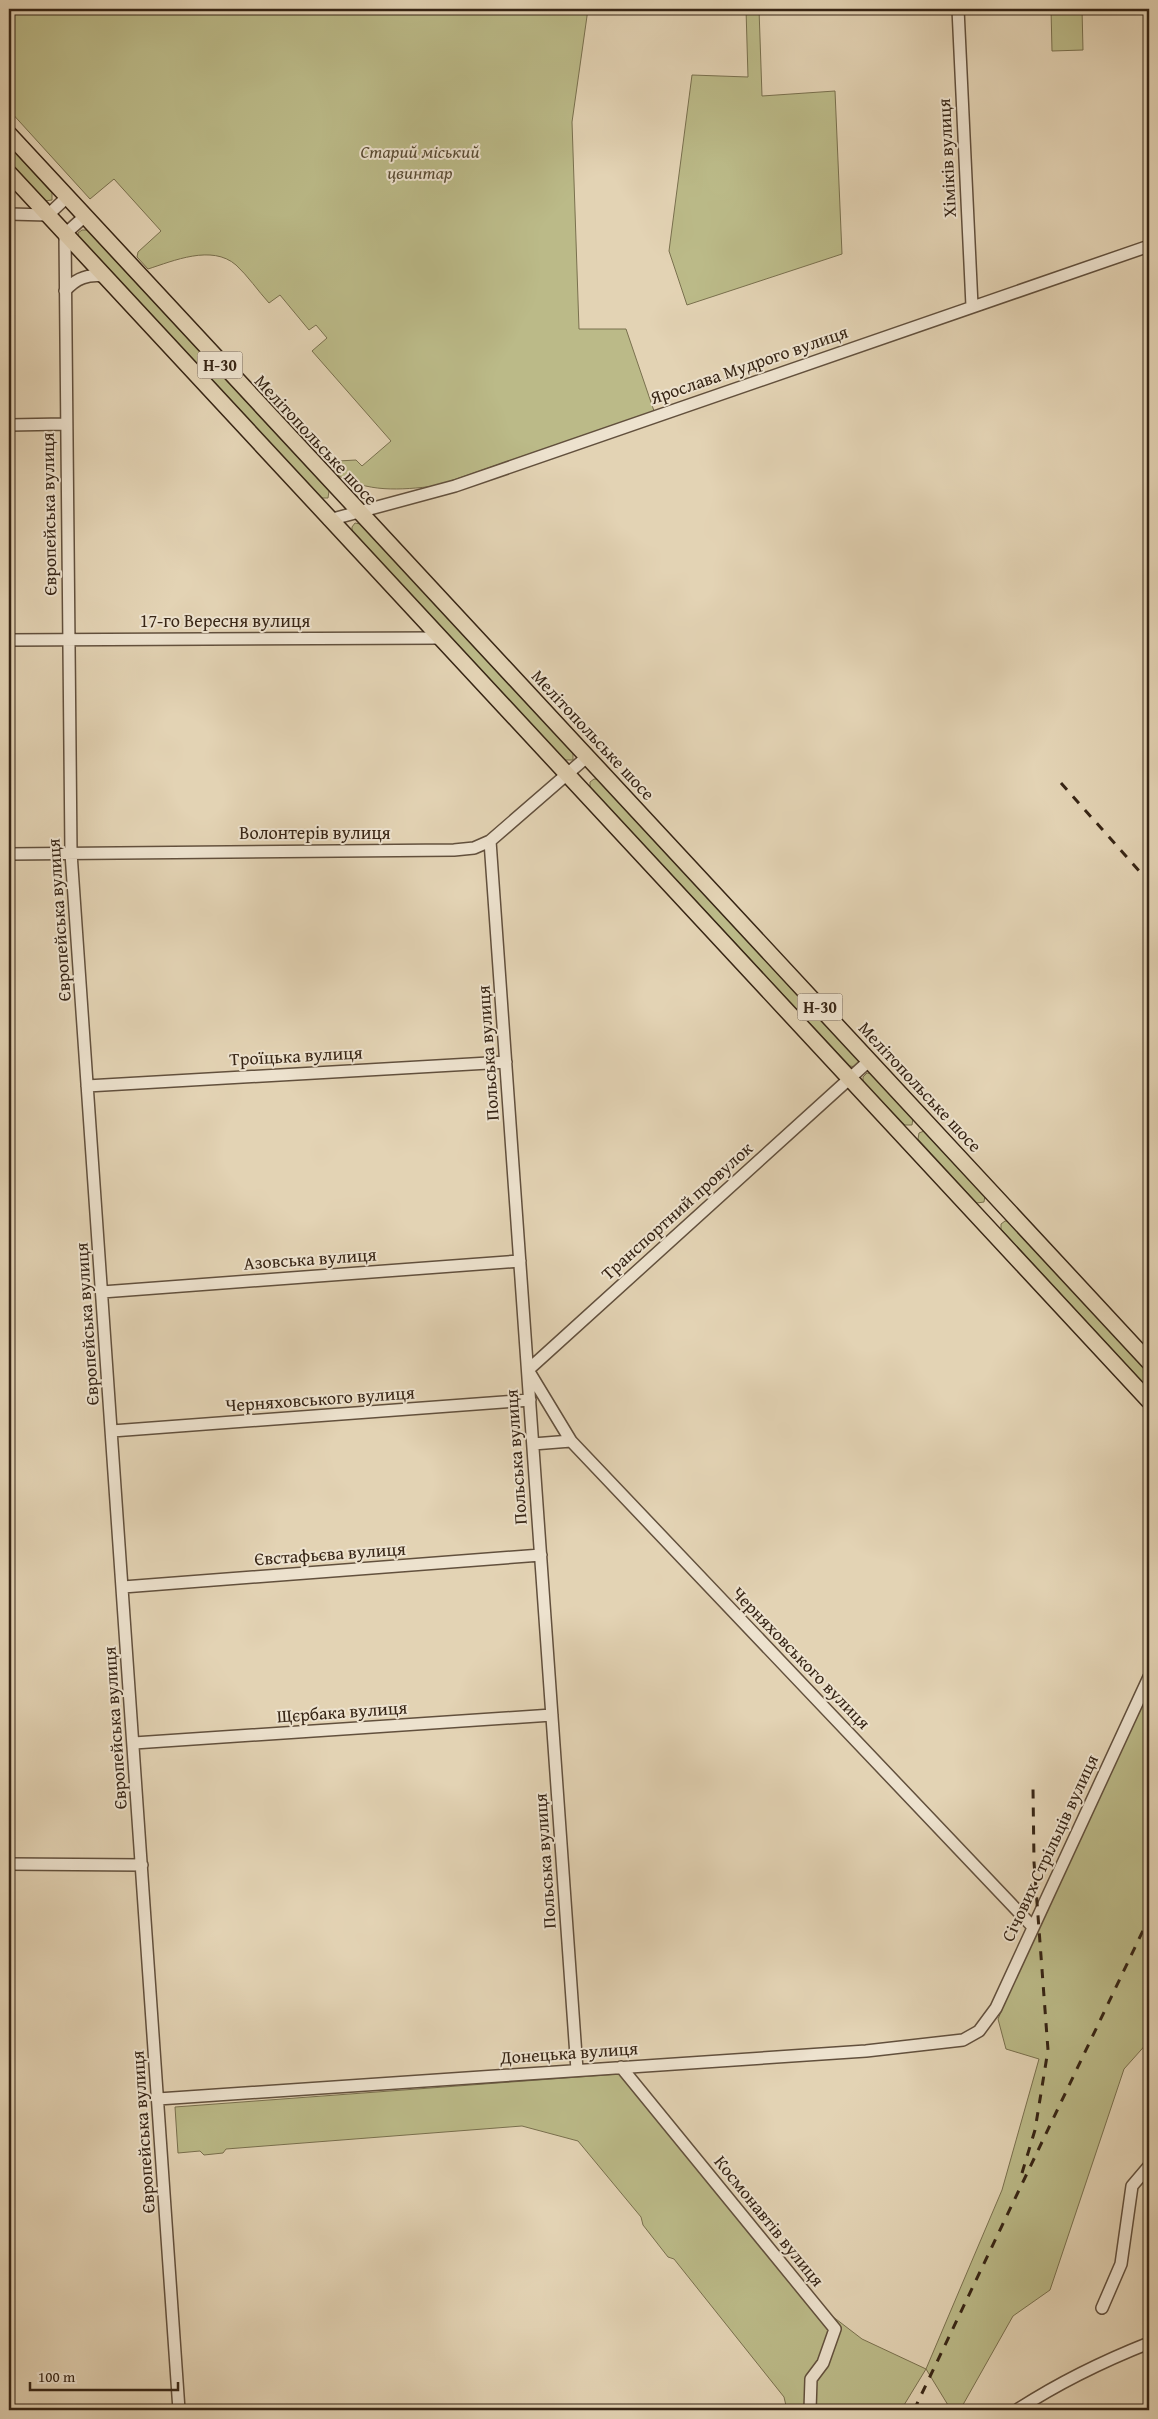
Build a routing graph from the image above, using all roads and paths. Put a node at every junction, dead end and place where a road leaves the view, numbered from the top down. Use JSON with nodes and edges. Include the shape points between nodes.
{"nodes":[{"id":1,"x":958,"y":9,"type":"edge"},
{"id":2,"x":9,"y":134,"type":"edge"},
{"id":3,"x":9,"y":173,"type":"edge"},
{"id":4,"x":66,"y":198,"type":"junction"},
{"id":5,"x":9,"y":214,"type":"edge"},
{"id":6,"x":48,"y":215,"type":"junction"},
{"id":7,"x":84,"y":217,"type":"junction"},
{"id":8,"x":65,"y":234,"type":"junction"},
{"id":9,"x":1149,"y":246,"type":"edge"},
{"id":10,"x":104,"y":276,"type":"junction"},
{"id":11,"x":65,"y":291,"type":"junction"},
{"id":12,"x":972,"y":306,"type":"junction"},
{"id":13,"x":66,"y":424,"type":"junction"},
{"id":14,"x":9,"y":425,"type":"edge"},
{"id":15,"x":358,"y":512,"type":"junction"},
{"id":16,"x":329,"y":520,"type":"junction"},
{"id":17,"x":441,"y":638,"type":"junction"},
{"id":18,"x":9,"y":640,"type":"edge"},
{"id":19,"x":69,"y":640,"type":"junction"},
{"id":20,"x":588,"y":756,"type":"junction"},
{"id":21,"x":567,"y":774,"type":"junction"},
{"id":22,"x":490,"y":841,"type":"junction"},
{"id":23,"x":71,"y":853,"type":"junction"},
{"id":24,"x":9,"y":854,"type":"edge"},
{"id":25,"x":870,"y":1060,"type":"junction"},
{"id":26,"x":506,"y":1062,"type":"junction"},
{"id":27,"x":850,"y":1078,"type":"junction"},
{"id":28,"x":88,"y":1086,"type":"junction"},
{"id":29,"x":520,"y":1261,"type":"junction"},
{"id":30,"x":102,"y":1292,"type":"junction"},
{"id":31,"x":1149,"y":1362,"type":"edge"},
{"id":32,"x":528,"y":1370,"type":"junction"},
{"id":33,"x":530,"y":1400,"type":"junction"},
{"id":34,"x":1149,"y":1401,"type":"edge"},
{"id":35,"x":112,"y":1431,"type":"junction"},
{"id":36,"x":571,"y":1441,"type":"junction"},
{"id":37,"x":533,"y":1444,"type":"junction"},
{"id":38,"x":541,"y":1555,"type":"junction"},
{"id":39,"x":123,"y":1587,"type":"junction"},
{"id":40,"x":1149,"y":1677,"type":"edge"},
{"id":41,"x":552,"y":1715,"type":"junction"},
{"id":42,"x":134,"y":1743,"type":"junction"},
{"id":43,"x":9,"y":1864,"type":"edge"},
{"id":44,"x":142,"y":1865,"type":"junction"},
{"id":45,"x":1032,"y":1926,"type":"junction"},
{"id":46,"x":979,"y":2031,"type":"joint"},
{"id":47,"x":621,"y":2068,"type":"junction"},
{"id":48,"x":578,"y":2070,"type":"junction"},
{"id":49,"x":158,"y":2099,"type":"junction"},
{"id":50,"x":1149,"y":2166,"type":"edge"},
{"id":51,"x":1102,"y":2308,"type":"dead end"},
{"id":52,"x":1149,"y":2343,"type":"edge"},
{"id":53,"x":179,"y":2410,"type":"edge"},
{"id":54,"x":810,"y":2410,"type":"edge"},
{"id":55,"x":1016,"y":2410,"type":"edge"}],
"edges":[{"from":1,"to":12,"type":"street","name":"Хіміків вулиця"},
{"from":2,"to":4,"type":"main road","name":"Мелітопольське шосе","number":"Н-30"},
{"from":3,"to":6,"type":"main road","number":"Н-30"},
{"from":4,"to":6,"type":"street"},
{"from":4,"to":7,"type":"main road","name":"Мелітопольське шосе","number":"Н-30"},
{"from":5,"to":6,"type":"street"},
{"from":6,"to":8,"type":"main road","number":"Н-30"},
{"from":7,"to":8,"type":"street"},
{"from":7,"to":15,"type":"main road","name":"Мелітопольське шосе","number":"Н-30"},
{"from":8,"to":10,"type":"main road","number":"Н-30"},
{"from":8,"to":11,"type":"street","name":"Європейська вулиця"},
{"from":9,"to":12,"type":"street","name":"Ярослава Мудрого вулиця"},
{"from":10,"to":11,"type":"street","via":[[80,278]]},
{"from":10,"to":16,"type":"main road","number":"Н-30"},
{"from":11,"to":13,"type":"street","name":"Європейська вулиця"},
{"from":12,"to":15,"type":"street","name":"Ярослава Мудрого вулиця","via":[[455,486]]},
{"from":13,"to":14,"type":"street"},
{"from":13,"to":19,"type":"street","name":"Європейська вулиця"},
{"from":15,"to":16,"type":"street","name":"Ярослава Мудрого вулиця"},
{"from":15,"to":20,"type":"main road","name":"Мелітопольське шосе","number":"Н-30"},
{"from":16,"to":17,"type":"main road","number":"Н-30"},
{"from":17,"to":19,"type":"street","name":"17-го Вересня вулиця"},
{"from":17,"to":21,"type":"main road","number":"Н-30"},
{"from":18,"to":19,"type":"street","name":"17-го Вересня вулиця"},
{"from":19,"to":23,"type":"street","name":"Європейська вулиця"},
{"from":20,"to":21,"type":"street","name":"Волонтерів вулиця"},
{"from":20,"to":25,"type":"main road","name":"Мелітопольське шосе","number":"Н-30"},
{"from":21,"to":22,"type":"street","name":"Волонтерів вулиця"},
{"from":21,"to":27,"type":"main road","number":"Н-30"},
{"from":22,"to":23,"type":"street","name":"Волонтерів вулиця","via":[[474,848],[454,850]]},
{"from":22,"to":26,"type":"street","name":"Польська вулиця"},
{"from":23,"to":24,"type":"street","name":"Волонтерів вулиця"},
{"from":23,"to":28,"type":"street","name":"Європейська вулиця"},
{"from":25,"to":27,"type":"street","name":"Транспортний провулок"},
{"from":25,"to":31,"type":"main road","name":"Мелітопольське шосе","number":"Н-30"},
{"from":26,"to":28,"type":"street","name":"Троїцька вулиця"},
{"from":26,"to":29,"type":"street","name":"Польська вулиця"},
{"from":27,"to":32,"type":"street","name":"Транспортний провулок"},
{"from":27,"to":34,"type":"main road","number":"Н-30"},
{"from":28,"to":30,"type":"street","name":"Європейська вулиця"},
{"from":29,"to":30,"type":"street","name":"Азовська вулиця"},
{"from":29,"to":32,"type":"street","name":"Польська вулиця"},
{"from":30,"to":35,"type":"street","name":"Європейська вулиця"},
{"from":32,"to":33,"type":"street","name":"Польська вулиця"},
{"from":32,"to":36,"type":"street","name":"Черняховського вулиця"},
{"from":33,"to":35,"type":"street","name":"Черняховського вулиця"},
{"from":33,"to":37,"type":"street","name":"Польська вулиця"},
{"from":35,"to":39,"type":"street","name":"Європейська вулиця"},
{"from":36,"to":37,"type":"street"},
{"from":36,"to":45,"type":"street","name":"Черняховського вулиця"},
{"from":37,"to":38,"type":"street","name":"Польська вулиця"},
{"from":38,"to":39,"type":"street","name":"Євстафьєва вулиця"},
{"from":38,"to":41,"type":"street","name":"Польська вулиця"},
{"from":39,"to":42,"type":"street","name":"Європейська вулиця"},
{"from":40,"to":45,"type":"street","name":"Січових Стрільців вулиця"},
{"from":41,"to":42,"type":"street","name":"Щєрбака вулиця"},
{"from":41,"to":48,"type":"street","name":"Польська вулиця"},
{"from":42,"to":44,"type":"street","name":"Європейська вулиця"},
{"from":43,"to":44,"type":"street"},
{"from":44,"to":49,"type":"street","name":"Європейська вулиця"},
{"from":45,"to":46,"type":"street","name":"Січових Стрільців вулиця","via":[[996,2008]]},
{"from":46,"to":47,"type":"street","name":"Донецька вулиця","via":[[963,2040],[866,2051]]},
{"from":47,"to":48,"type":"street","name":"Донецька вулиця"},
{"from":47,"to":54,"type":"street","name":"Космонавтів вулиця","via":[[835,2329],[823,2362],[811,2379]]},
{"from":48,"to":49,"type":"street","name":"Донецька вулиця"},
{"from":49,"to":53,"type":"street","name":"Європейська вулиця"},
{"from":50,"to":51,"type":"street","via":[[1132,2186],[1121,2264]]},
{"from":52,"to":55,"type":"street","via":[[1054,2386]]}]}
